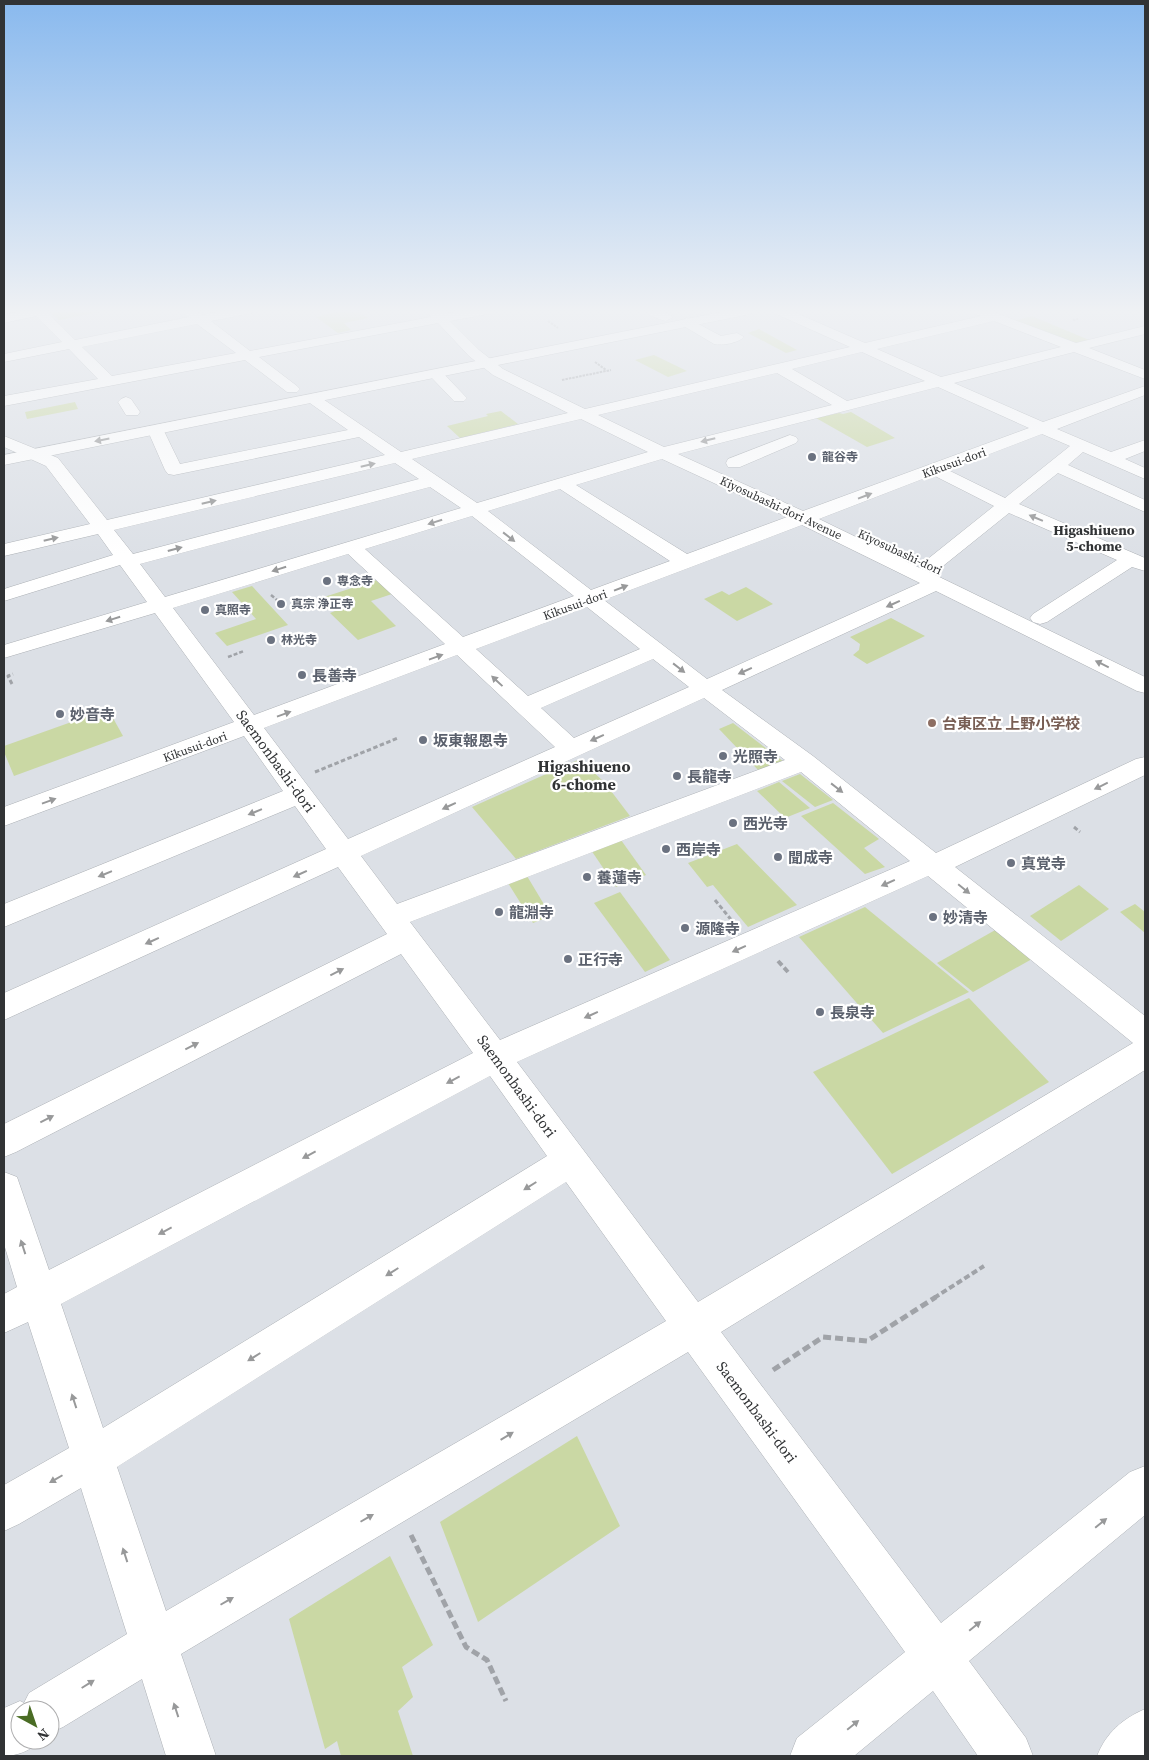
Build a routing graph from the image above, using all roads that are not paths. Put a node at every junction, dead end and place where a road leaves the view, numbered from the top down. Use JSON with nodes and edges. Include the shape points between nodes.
{"nodes":[{"id":1,"x":53,"y":392,"type":"edge"},
{"id":2,"x":306,"y":392,"type":"edge"},
{"id":3,"x":308,"y":392,"type":"edge"},
{"id":4,"x":453,"y":392,"type":"edge"},
{"id":5,"x":545,"y":392,"type":"edge"},
{"id":6,"x":674,"y":392,"type":"edge"},
{"id":7,"x":830,"y":392,"type":"edge"},
{"id":8,"x":903,"y":392,"type":"edge"},
{"id":9,"x":963,"y":392,"type":"edge"},
{"id":10,"x":1140,"y":392,"type":"edge"},
{"id":11,"x":302,"y":393,"type":"junction"},
{"id":12,"x":459,"y":398,"type":"dead end"},
{"id":13,"x":4,"y":401,"type":"edge"},
{"id":14,"x":856,"y":405,"type":"junction"},
{"id":15,"x":592,"y":412,"type":"junction"},
{"id":16,"x":155,"y":429,"type":"junction"},
{"id":17,"x":1045,"y":429,"type":"junction"},
{"id":18,"x":361,"y":432,"type":"junction"},
{"id":19,"x":790,"y":440,"type":"dead end"},
{"id":20,"x":1145,"y":445,"type":"edge"},
{"id":21,"x":1082,"y":446,"type":"junction"},
{"id":22,"x":11,"y":449,"type":"edge"},
{"id":23,"x":671,"y":450,"type":"junction"},
{"id":24,"x":399,"y":458,"type":"junction"},
{"id":25,"x":1111,"y":458,"type":"junction"},
{"id":26,"x":734,"y":463,"type":"dead end"},
{"id":27,"x":1057,"y":466,"type":"junction"},
{"id":28,"x":936,"y":470,"type":"junction"},
{"id":29,"x":1145,"y":474,"type":"edge"},
{"id":30,"x":433,"y":481,"type":"junction"},
{"id":31,"x":562,"y":483,"type":"junction"},
{"id":32,"x":1008,"y":506,"type":"junction"},
{"id":33,"x":1145,"y":507,"type":"edge"},
{"id":34,"x":475,"y":510,"type":"junction"},
{"id":35,"x":812,"y":516,"type":"junction"},
{"id":36,"x":103,"y":528,"type":"junction"},
{"id":37,"x":352,"y":547,"type":"junction"},
{"id":38,"x":4,"y":550,"type":"edge"},
{"id":39,"x":127,"y":559,"type":"junction"},
{"id":40,"x":1138,"y":562,"type":"edge"},
{"id":41,"x":687,"y":563,"type":"junction"},
{"id":42,"x":934,"y":574,"type":"junction"},
{"id":43,"x":4,"y":595,"type":"edge"},
{"id":44,"x":590,"y":600,"type":"junction"},
{"id":45,"x":160,"y":605,"type":"junction"},
{"id":46,"x":1040,"y":618,"type":"junction"},
{"id":47,"x":461,"y":647,"type":"junction"},
{"id":48,"x":656,"y":650,"type":"junction"},
{"id":49,"x":4,"y":652,"type":"edge"},
{"id":50,"x":1145,"y":670,"type":"edge"},
{"id":51,"x":1145,"y":686,"type":"edge"},
{"id":52,"x":706,"y":689,"type":"junction"},
{"id":53,"x":525,"y":706,"type":"junction"},
{"id":54,"x":250,"y":726,"type":"junction"},
{"id":55,"x":572,"y":750,"type":"junction"},
{"id":56,"x":804,"y":762,"type":"junction"},
{"id":57,"x":1145,"y":765,"type":"edge"},
{"id":58,"x":307,"y":783,"type":"junction"},
{"id":59,"x":4,"y":818,"type":"edge"},
{"id":60,"x":344,"y":854,"type":"junction"},
{"id":61,"x":934,"y":864,"type":"junction"},
{"id":62,"x":4,"y":916,"type":"edge"},
{"id":63,"x":399,"y":927,"type":"junction"},
{"id":64,"x":4,"y":1007,"type":"edge"},
{"id":65,"x":1145,"y":1034,"type":"edge"},
{"id":66,"x":1145,"y":1053,"type":"edge"},
{"id":67,"x":496,"y":1057,"type":"junction"},
{"id":68,"x":4,"y":1141,"type":"edge"},
{"id":69,"x":571,"y":1160,"type":"junction"},
{"id":70,"x":4,"y":1189,"type":"edge"},
{"id":71,"x":22,"y":1305,"type":"edge"},
{"id":72,"x":693,"y":1327,"type":"junction"},
{"id":73,"x":93,"y":1458,"type":"junction"},
{"id":74,"x":1145,"y":1487,"type":"edge"},
{"id":75,"x":4,"y":1509,"type":"edge"},
{"id":76,"x":154,"y":1644,"type":"junction"},
{"id":77,"x":937,"y":1656,"type":"junction"},
{"id":78,"x":60,"y":1701,"type":"edge"},
{"id":79,"x":1145,"y":1734,"type":"edge"},
{"id":80,"x":191,"y":1756,"type":"edge"},
{"id":81,"x":815,"y":1756,"type":"edge"},
{"id":82,"x":1008,"y":1756,"type":"edge"},
{"id":83,"x":1122,"y":1756,"type":"edge"}],
"edges":[{"from":1,"to":13,"type":"street"},
{"from":2,"to":11,"type":"street"},
{"from":3,"to":11,"type":"street"},
{"from":4,"to":12,"type":"street"},
{"from":5,"to":15,"type":"street","name":"Kiyosubashi-dori Avenue"},
{"from":6,"to":15,"type":"street"},
{"from":7,"to":14,"type":"street"},
{"from":8,"to":14,"type":"street"},
{"from":9,"to":17,"type":"street"},
{"from":10,"to":17,"type":"street","name":"Kikusui-dori"},
{"from":11,"to":16,"type":"street"},
{"from":11,"to":18,"type":"street"},
{"from":11,"to":22,"type":"street"},
{"from":14,"to":23,"type":"street","one_way":true},
{"from":15,"to":23,"type":"street","name":"Kiyosubashi-dori Avenue"},
{"from":15,"to":24,"type":"street"},
{"from":16,"to":18,"type":"street","via":[[174,470]]},
{"from":16,"to":22,"type":"street","one_way":true},
{"from":17,"to":21,"type":"street"},
{"from":17,"to":28,"type":"street","name":"Kikusui-dori"},
{"from":18,"to":24,"type":"street"},
{"from":19,"to":26,"type":"street"},
{"from":20,"to":25,"type":"street"},
{"from":21,"to":25,"type":"street"},
{"from":21,"to":27,"type":"street"},
{"from":22,"to":36,"type":"street","name":"Saemonbashi-dori","via":[[52,462]]},
{"from":23,"to":31,"type":"street"},
{"from":23,"to":35,"type":"street","name":"Kiyosubashi-dori Avenue"},
{"from":24,"to":30,"type":"street"},
{"from":36,"to":24,"type":"street","one_way":true},
{"from":25,"to":29,"type":"street"},
{"from":27,"to":32,"type":"street"},
{"from":27,"to":33,"type":"street"},
{"from":28,"to":32,"type":"street"},
{"from":35,"to":28,"type":"street","name":"Kikusui-dori","one_way":true},
{"from":30,"to":34,"type":"street"},
{"from":39,"to":30,"type":"street","one_way":true},
{"from":31,"to":34,"type":"street"},
{"from":31,"to":41,"type":"street"},
{"from":40,"to":32,"type":"street","one_way":true},
{"from":32,"to":42,"type":"street"},
{"from":34,"to":37,"type":"street","one_way":true},
{"from":34,"to":44,"type":"street","one_way":true},
{"from":35,"to":41,"type":"street","name":"Kikusui-dori"},
{"from":35,"to":42,"type":"street","name":"Kiyosubashi-dori Avenue"},
{"from":38,"to":36,"type":"street","one_way":true},
{"from":36,"to":39,"type":"street","name":"Saemonbashi-dori"},
{"from":37,"to":45,"type":"street","one_way":true},
{"from":37,"to":47,"type":"street"},
{"from":39,"to":43,"type":"street"},
{"from":39,"to":45,"type":"street","name":"Saemonbashi-dori"},
{"from":40,"to":46,"type":"street"},
{"from":44,"to":41,"type":"street","name":"Kikusui-dori","one_way":true},
{"from":42,"to":46,"type":"street","name":"Kiyosubashi-dori"},
{"from":51,"to":42,"type":"street","name":"Kiyosubashi-dori Avenue","one_way":true},
{"from":42,"to":52,"type":"street","one_way":true},
{"from":44,"to":47,"type":"street","name":"Kikusui-dori"},
{"from":44,"to":48,"type":"street"},
{"from":45,"to":49,"type":"street","one_way":true},
{"from":45,"to":54,"type":"street","name":"Saemonbashi-dori"},
{"from":46,"to":50,"type":"street","name":"Kiyosubashi-dori"},
{"from":53,"to":47,"type":"street","one_way":true},
{"from":54,"to":47,"type":"street","name":"Kikusui-dori","one_way":true},
{"from":48,"to":52,"type":"street","one_way":true},
{"from":48,"to":53,"type":"street"},
{"from":52,"to":55,"type":"street","one_way":true},
{"from":52,"to":56,"type":"street"},
{"from":53,"to":55,"type":"street"},
{"from":54,"to":58,"type":"street","name":"Saemonbashi-dori"},
{"from":59,"to":54,"type":"street","name":"Kikusui-dori","one_way":true},
{"from":55,"to":60,"type":"street","one_way":true},
{"from":56,"to":61,"type":"street","one_way":true},
{"from":56,"to":63,"type":"street"},
{"from":57,"to":61,"type":"street","one_way":true},
{"from":58,"to":60,"type":"street","name":"Saemonbashi-dori"},
{"from":58,"to":62,"type":"street","one_way":true},
{"from":60,"to":63,"type":"street","name":"Saemonbashi-dori"},
{"from":60,"to":64,"type":"street","one_way":true},
{"from":61,"to":65,"type":"street","one_way":true},
{"from":61,"to":67,"type":"street","one_way":true},
{"from":63,"to":67,"type":"street","name":"Saemonbashi-dori"},
{"from":68,"to":63,"type":"street","one_way":true},
{"from":66,"to":72,"type":"street"},
{"from":67,"to":69,"type":"street","name":"Saemonbashi-dori"},
{"from":67,"to":71,"type":"street","one_way":true},
{"from":69,"to":72,"type":"street","name":"Saemonbashi-dori"},
{"from":69,"to":73,"type":"street","one_way":true},
{"from":71,"to":70,"type":"street","one_way":true},
{"from":73,"to":71,"type":"street","one_way":true},
{"from":76,"to":72,"type":"street","one_way":true},
{"from":72,"to":77,"type":"street","name":"Saemonbashi-dori"},
{"from":73,"to":75,"type":"street","one_way":true},
{"from":76,"to":73,"type":"street","one_way":true},
{"from":77,"to":74,"type":"street","one_way":true},
{"from":78,"to":76,"type":"street","one_way":true},
{"from":80,"to":76,"type":"street","one_way":true},
{"from":81,"to":77,"type":"street","one_way":true},
{"from":77,"to":82,"type":"street","name":"Saemonbashi-dori"},
{"from":79,"to":83,"type":"street"}]}
